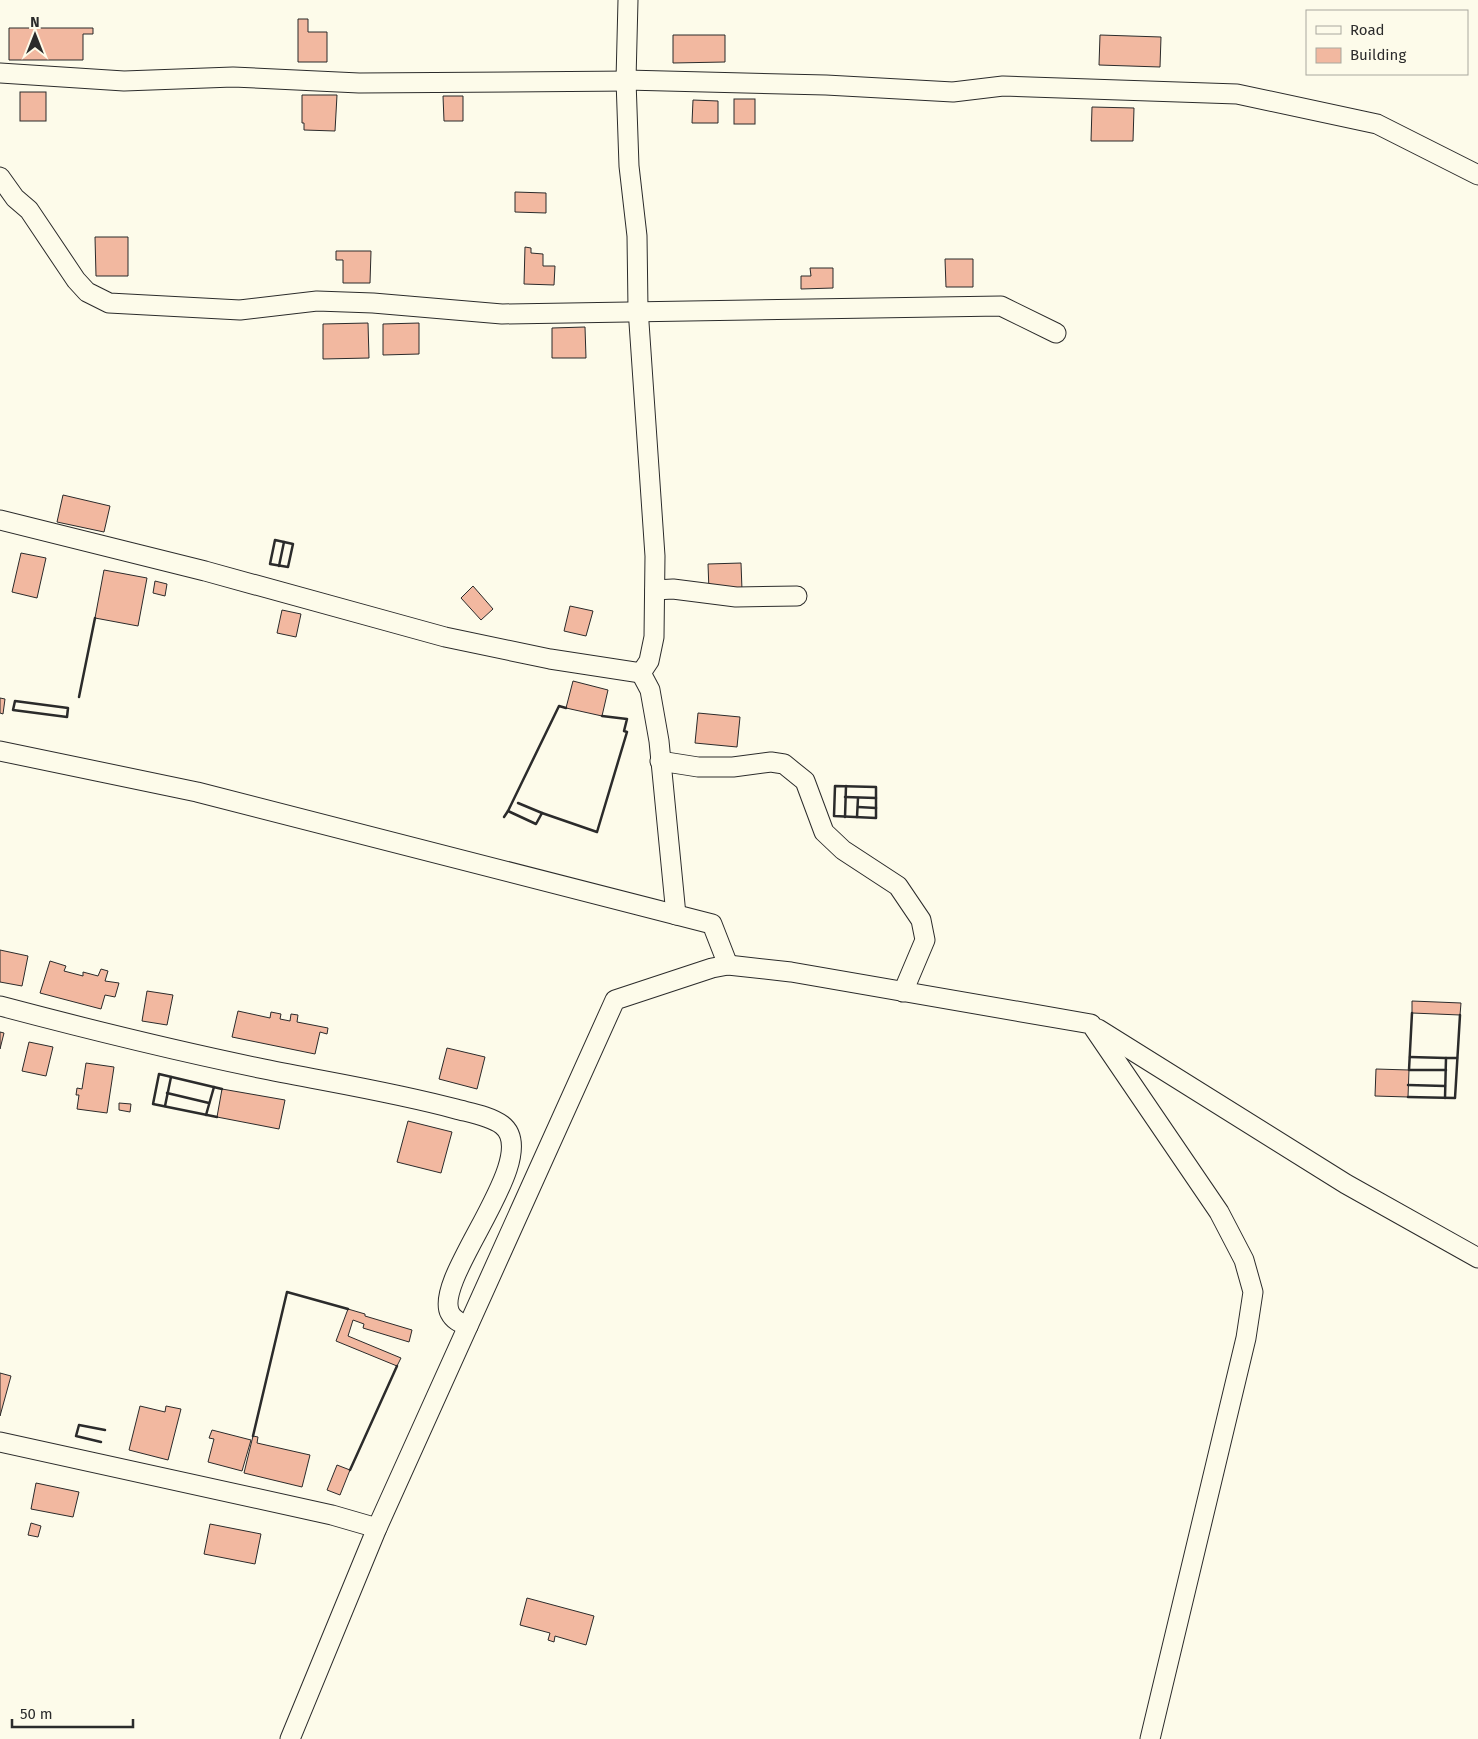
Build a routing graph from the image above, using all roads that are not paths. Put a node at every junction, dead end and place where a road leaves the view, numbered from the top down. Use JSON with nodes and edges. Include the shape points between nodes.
{"nodes":[{"id":1,"x":628,"y":0,"type":"edge"},
{"id":2,"x":0,"y":73,"type":"edge"},
{"id":3,"x":629,"y":80,"type":"junction"},
{"id":4,"x":1478,"y":176,"type":"edge"},
{"id":5,"x":0,"y":178,"type":"edge"},
{"id":6,"x":638,"y":310,"type":"junction"},
{"id":7,"x":1056,"y":333,"type":"dead end"},
{"id":8,"x":0,"y":520,"type":"edge"},
{"id":9,"x":655,"y":590,"type":"junction"},
{"id":10,"x":797,"y":596,"type":"dead end"},
{"id":11,"x":641,"y":672,"type":"junction"},
{"id":12,"x":0,"y":751,"type":"edge"},
{"id":13,"x":660,"y":761,"type":"junction"},
{"id":14,"x":676,"y":915,"type":"junction"},
{"id":15,"x":728,"y":965,"type":"junction"},
{"id":16,"x":903,"y":992,"type":"junction"},
{"id":17,"x":0,"y":1006,"type":"edge"},
{"id":18,"x":1091,"y":1024,"type":"junction"},
{"id":19,"x":1478,"y":1258,"type":"edge"},
{"id":20,"x":468,"y":1326,"type":"junction"},
{"id":21,"x":0,"y":1442,"type":"edge"},
{"id":22,"x":377,"y":1528,"type":"junction"},
{"id":23,"x":290,"y":1739,"type":"edge"},
{"id":24,"x":1150,"y":1739,"type":"edge"}],
"edges":[{"from":1,"to":3,"type":"street"},
{"from":2,"to":3,"type":"street","via":[[124,81],[232,77],[359,83]]},
{"from":3,"to":4,"type":"street","via":[[953,92],[1003,86],[1237,94],[1377,124]]},
{"from":3,"to":6,"type":"street","via":[[629,166],[637,236]]},
{"from":5,"to":6,"type":"street","via":[[29,210],[76,280],[87,292],[110,303],[240,310],[316,301],[502,314]]},
{"from":6,"to":7,"type":"street","via":[[1001,306]]},
{"from":6,"to":9,"type":"street","via":[[650,453]]},
{"from":8,"to":11,"type":"street","via":[[152,557],[445,636],[550,659]]},
{"from":9,"to":10,"type":"street","via":[[673,589],[736,597]]},
{"from":9,"to":11,"type":"street","via":[[654,636],[649,661]]},
{"from":11,"to":13,"type":"street","via":[[650,690]]},
{"from":12,"to":14,"type":"street","via":[[197,792]]},
{"from":13,"to":14,"type":"street"},
{"from":13,"to":16,"type":"street","via":[[698,768],[784,764],[805,782],[824,832],[843,850],[898,886],[921,920],[925,940]]},
{"from":14,"to":15,"type":"street","via":[[712,924]]},
{"from":15,"to":16,"type":"street","via":[[791,972]]},
{"from":15,"to":20,"type":"street","via":[[615,1000]]},
{"from":16,"to":18,"type":"street"},
{"from":17,"to":20,"type":"street","via":[[262,1069],[427,1101],[482,1116],[503,1126],[510,1138],[511,1154],[505,1176],[459,1268],[450,1300],[449,1312],[455,1320]]},
{"from":18,"to":19,"type":"street","via":[[1346,1184]]},
{"from":18,"to":24,"type":"street","via":[[1219,1212],[1244,1260],[1253,1292],[1246,1338]]},
{"from":20,"to":22,"type":"street"},
{"from":21,"to":22,"type":"street","via":[[332,1515]]},
{"from":22,"to":23,"type":"street"}]}
